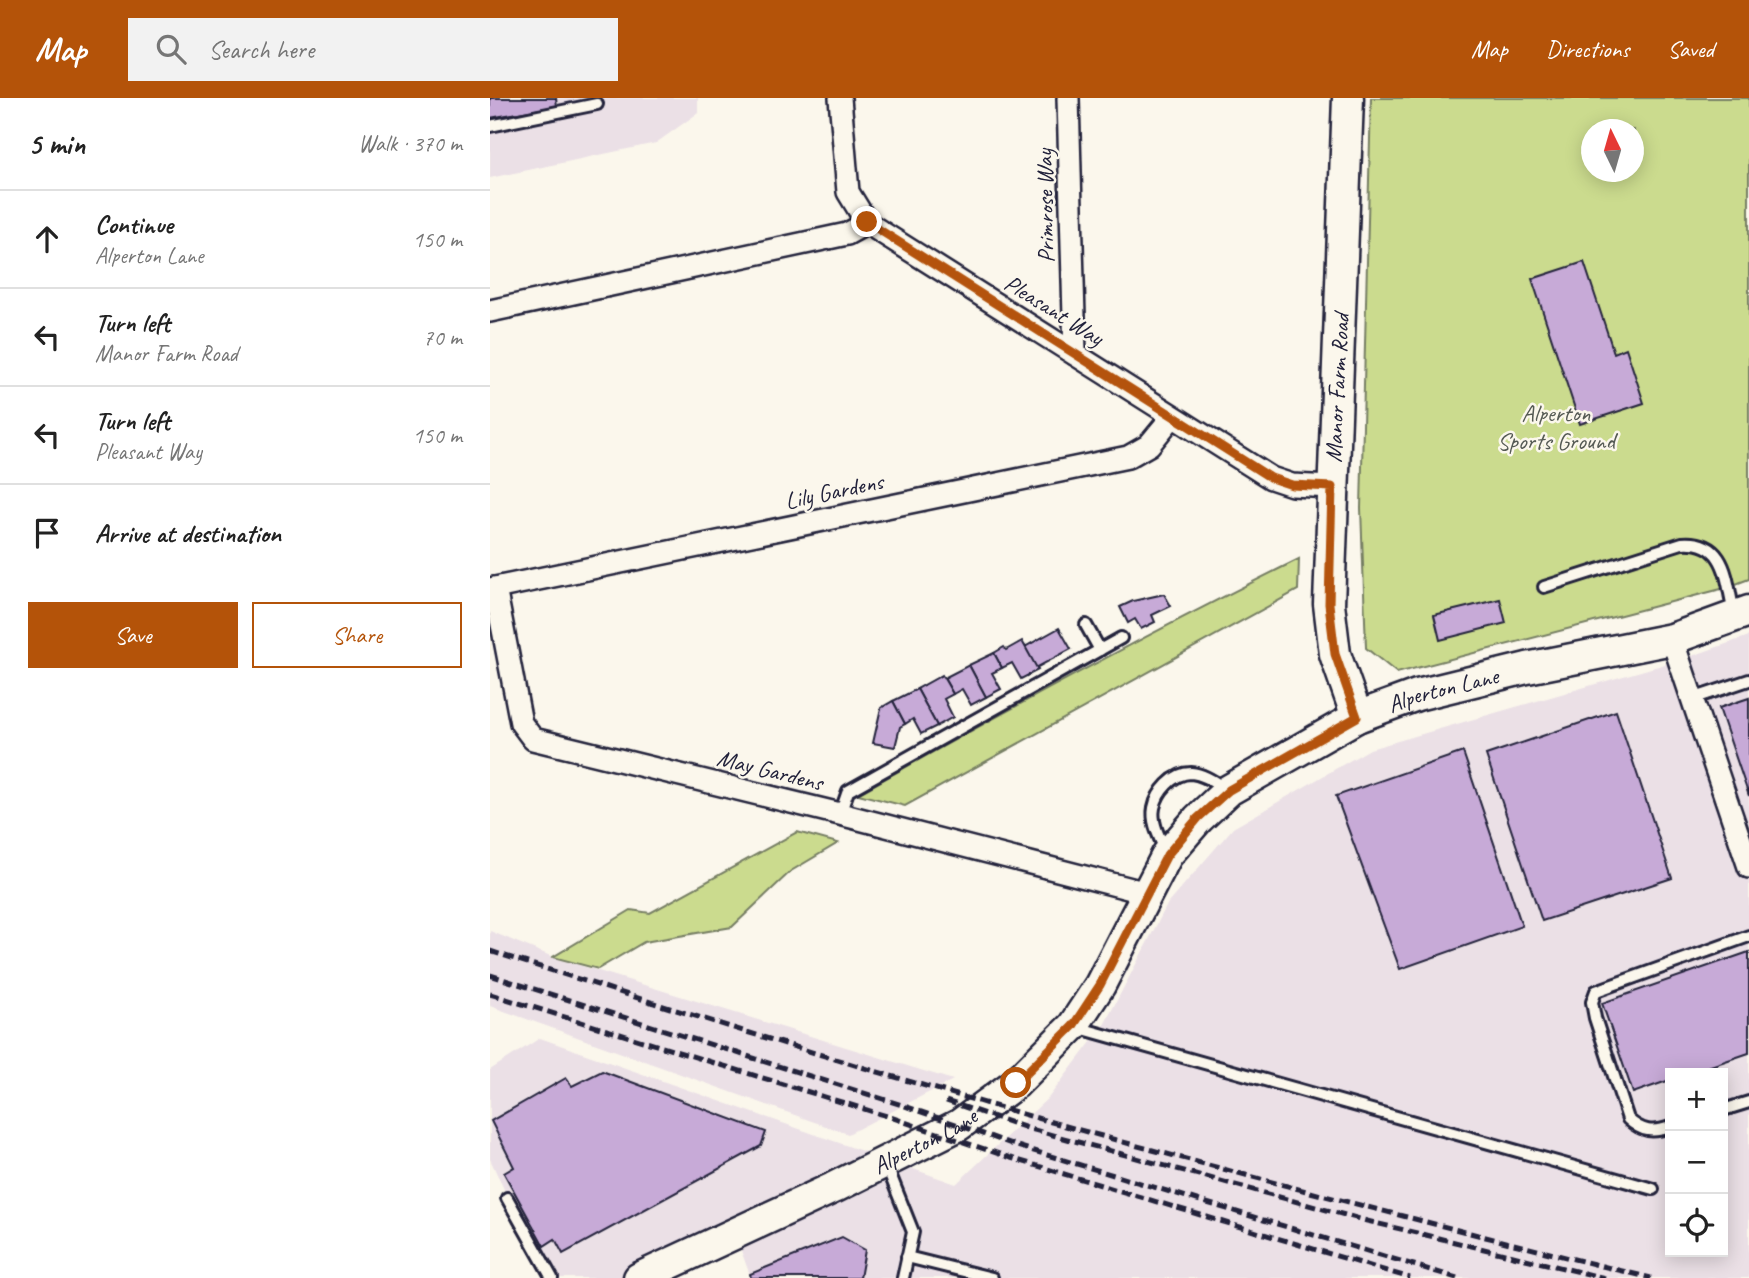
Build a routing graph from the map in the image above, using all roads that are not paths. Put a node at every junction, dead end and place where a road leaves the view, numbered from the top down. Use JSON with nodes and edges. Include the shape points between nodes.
{"nodes":[{"id":1,"x":840,"y":98,"type":"edge"},
{"id":2,"x":1069,"y":98,"type":"edge"},
{"id":3,"x":1348,"y":98,"type":"edge"},
{"id":4,"x":597,"y":104,"type":"dead end"},
{"id":5,"x":490,"y":126,"type":"edge"},
{"id":6,"x":867,"y":222,"type":"junction"},
{"id":7,"x":490,"y":311,"type":"edge"},
{"id":8,"x":1075,"y":354,"type":"junction"},
{"id":9,"x":1172,"y":416,"type":"junction"},
{"id":10,"x":1332,"y":487,"type":"junction"},
{"id":11,"x":1544,"y":587,"type":"dead end"},
{"id":12,"x":492,"y":588,"type":"edge"},
{"id":13,"x":1742,"y":614,"type":"edge"},
{"id":14,"x":1086,"y":625,"type":"dead end"},
{"id":15,"x":1121,"y":638,"type":"dead end"},
{"id":16,"x":1672,"y":639,"type":"junction"},
{"id":17,"x":1100,"y":650,"type":"junction"},
{"id":18,"x":1749,"y":680,"type":"edge"},
{"id":19,"x":1692,"y":699,"type":"junction"},
{"id":20,"x":1357,"y":717,"type":"junction"},
{"id":21,"x":1229,"y":790,"type":"junction"},
{"id":22,"x":841,"y":814,"type":"junction"},
{"id":23,"x":1167,"y":855,"type":"junction"},
{"id":24,"x":1749,"y":867,"type":"edge"},
{"id":25,"x":1147,"y":893,"type":"junction"},
{"id":26,"x":1749,"y":936,"type":"edge"},
{"id":27,"x":1073,"y":1026,"type":"junction"},
{"id":28,"x":1749,"y":1101,"type":"edge"},
{"id":29,"x":1728,"y":1108,"type":"edge"},
{"id":30,"x":1665,"y":1129,"type":"edge"},
{"id":31,"x":885,"y":1162,"type":"junction"},
{"id":32,"x":1653,"y":1188,"type":"dead end"},
{"id":33,"x":507,"y":1198,"type":"dead end"},
{"id":34,"x":907,"y":1256,"type":"junction"},
{"id":35,"x":552,"y":1278,"type":"edge"},
{"id":36,"x":639,"y":1278,"type":"edge"},
{"id":37,"x":903,"y":1278,"type":"edge"},
{"id":38,"x":992,"y":1278,"type":"edge"}],
"edges":[{"from":1,"to":6,"type":"street","name":"Pleasant Way","via":[[848,192]]},
{"from":2,"to":8,"type":"street","name":"Primrose Way"},
{"from":3,"to":10,"type":"main road","name":"Manor Farm Road"},
{"from":4,"to":5,"type":"lane"},
{"from":6,"to":7,"type":"street","via":[[846,234]]},
{"from":6,"to":8,"type":"street","name":"Pleasant Way"},
{"from":8,"to":9,"type":"street","name":"Pleasant Way"},
{"from":9,"to":10,"type":"street","name":"Pleasant Way","via":[[1271,478],[1292,485]]},
{"from":9,"to":12,"type":"street","name":"Lily Gardens","via":[[1149,445],[1128,457]]},
{"from":10,"to":20,"type":"main road","name":"Manor Farm Road","via":[[1329,604],[1335,654]]},
{"from":11,"to":13,"type":"lane","via":[[1694,542],[1713,550],[1721,560]]},
{"from":12,"to":22,"type":"street","name":"May Gardens","via":[[521,723],[533,740]]},
{"from":13,"to":16,"type":"main road","name":"Alperton Lane"},
{"from":14,"to":17,"type":"lane"},
{"from":15,"to":17,"type":"lane"},
{"from":16,"to":19,"type":"street"},
{"from":16,"to":20,"type":"main road","name":"Alperton Lane","via":[[1428,692]]},
{"from":17,"to":22,"type":"lane","via":[[848,791]]},
{"from":18,"to":19,"type":"lane"},
{"from":19,"to":24,"type":"street"},
{"from":20,"to":21,"type":"main road","name":"Alperton Lane"},
{"from":21,"to":23,"type":"main road","name":"Alperton Lane"},
{"from":21,"to":23,"type":"lane","via":[[1190,773],[1172,779],[1153,809]]},
{"from":22,"to":25,"type":"street","name":"May Gardens"},
{"from":23,"to":25,"type":"main road","name":"Alperton Lane"},
{"from":25,"to":27,"type":"main road","name":"Alperton Lane","via":[[1100,985]]},
{"from":26,"to":30,"type":"lane","via":[[1596,990],[1592,1002],[1595,1018],[1628,1119],[1637,1128],[1655,1132]]},
{"from":27,"to":31,"type":"main road","name":"Alperton Lane","via":[[1016,1083],[959,1125]]},
{"from":27,"to":32,"type":"lane"},
{"from":28,"to":29,"type":"lane"},
{"from":31,"to":34,"type":"lane","via":[[913,1232]]},
{"from":31,"to":36,"type":"main road","name":"Alperton Lane"},
{"from":33,"to":35,"type":"lane"},
{"from":34,"to":37,"type":"lane"},
{"from":34,"to":38,"type":"lane"}]}
